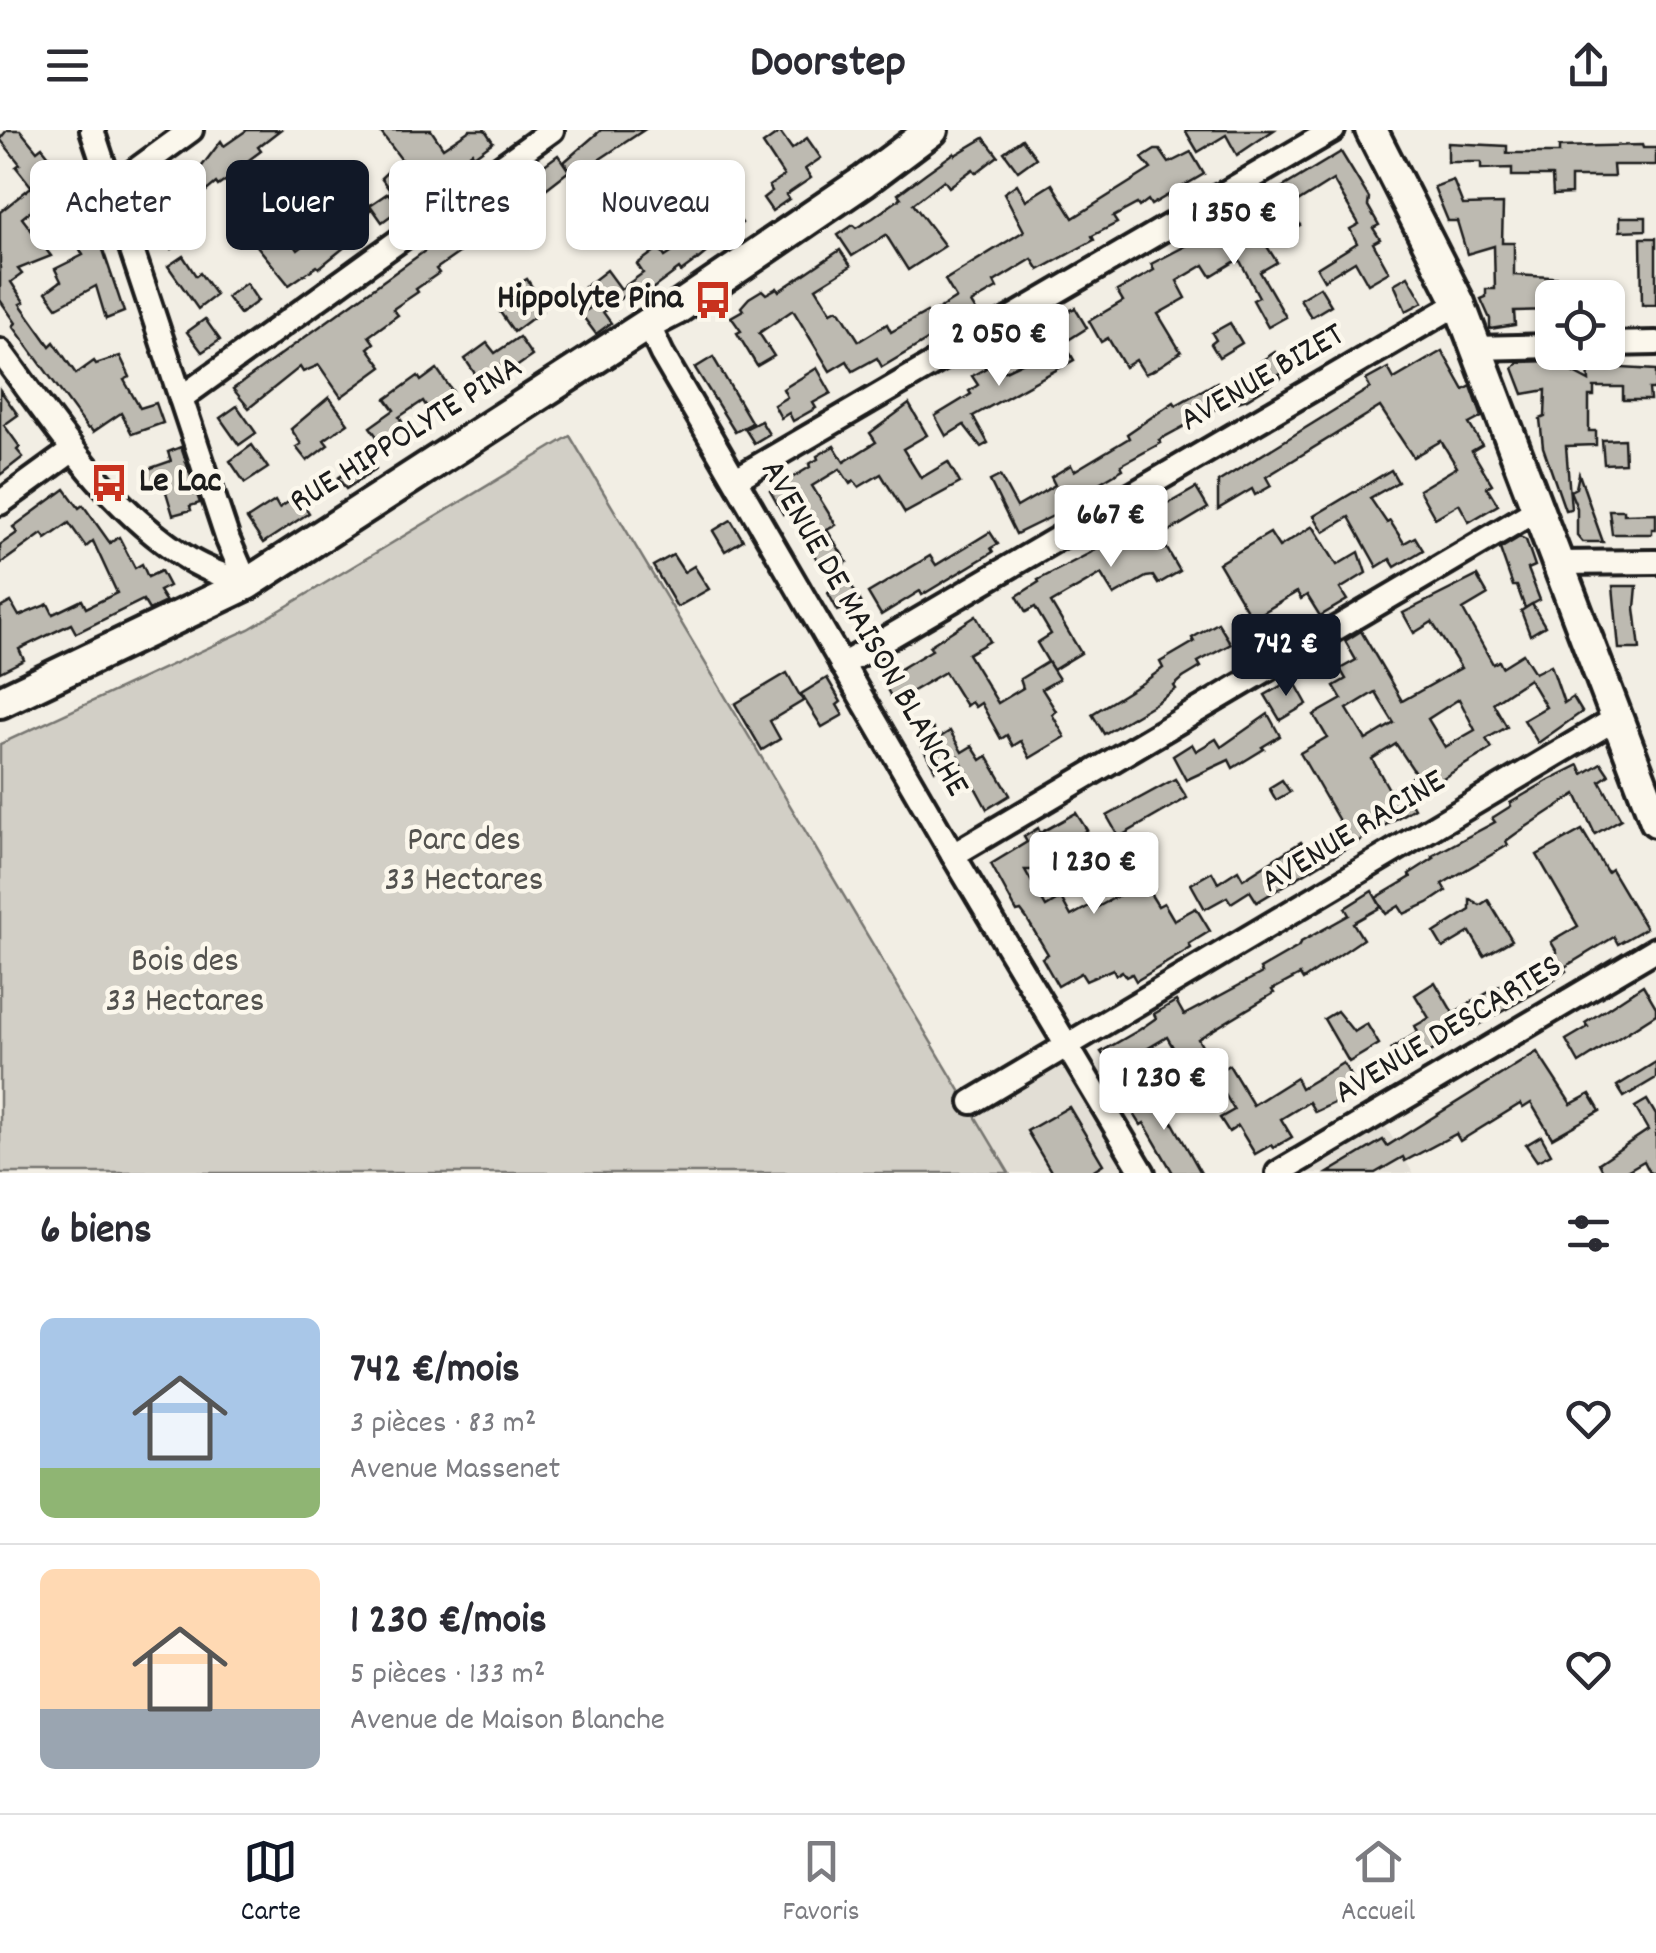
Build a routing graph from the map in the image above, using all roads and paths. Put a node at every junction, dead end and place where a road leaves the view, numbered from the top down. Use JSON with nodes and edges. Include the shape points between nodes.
{"nodes":[{"id":1,"x":68,"y":130,"type":"edge"},
{"id":2,"x":190,"y":130,"type":"edge"},
{"id":3,"x":552,"y":130,"type":"edge"},
{"id":4,"x":932,"y":130,"type":"edge"},
{"id":5,"x":1334,"y":130,"type":"edge"},
{"id":6,"x":1371,"y":130,"type":"edge"},
{"id":7,"x":94,"y":137,"type":"edge"},
{"id":8,"x":149,"y":160,"type":"edge"},
{"id":9,"x":132,"y":250,"type":"edge"},
{"id":10,"x":1459,"y":304,"type":"junction"},
{"id":11,"x":648,"y":324,"type":"junction"},
{"id":12,"x":1656,"y":343,"type":"edge"},
{"id":13,"x":1625,"y":344,"type":"edge"},
{"id":14,"x":1535,"y":346,"type":"edge"},
{"id":15,"x":1476,"y":348,"type":"junction"},
{"id":16,"x":0,"y":351,"type":"edge"},
{"id":17,"x":180,"y":398,"type":"junction"},
{"id":18,"x":73,"y":450,"type":"junction"},
{"id":19,"x":736,"y":479,"type":"junction"},
{"id":20,"x":0,"y":502,"type":"edge"},
{"id":21,"x":1538,"y":509,"type":"junction"},
{"id":22,"x":1656,"y":562,"type":"edge"},
{"id":23,"x":1558,"y":563,"type":"junction"},
{"id":24,"x":247,"y":584,"type":"junction"},
{"id":25,"x":842,"y":666,"type":"junction"},
{"id":26,"x":0,"y":702,"type":"edge"},
{"id":27,"x":1617,"y":718,"type":"junction"},
{"id":28,"x":1648,"y":779,"type":"edge"},
{"id":29,"x":1656,"y":821,"type":"edge"},
{"id":30,"x":953,"y":855,"type":"junction"},
{"id":31,"x":1656,"y":949,"type":"edge"},
{"id":32,"x":1068,"y":1045,"type":"junction"},
{"id":33,"x":972,"y":1102,"type":"dead end"},
{"id":34,"x":1143,"y":1173,"type":"edge"},
{"id":35,"x":1278,"y":1173,"type":"edge"}],
"edges":[{"from":1,"to":7,"type":"street"},
{"from":2,"to":8,"type":"street"},
{"from":3,"to":17,"type":"street"},
{"from":4,"to":11,"type":"main road","name":"RUE HIPPOLYTE PINA"},
{"from":5,"to":19,"type":"street"},
{"from":6,"to":10,"type":"main road"},
{"from":9,"to":17,"type":"street"},
{"from":10,"to":15,"type":"main road"},
{"from":10,"to":25,"type":"street","name":"AVENUE BIZET"},
{"from":11,"to":19,"type":"street","name":"AVENUE DE MAISON BLANCHE"},
{"from":11,"to":24,"type":"main road","name":"RUE HIPPOLYTE PINA"},
{"from":12,"to":13,"type":"street"},
{"from":14,"to":15,"type":"street"},
{"from":15,"to":21,"type":"main road"},
{"from":16,"to":18,"type":"street"},
{"from":17,"to":24,"type":"street"},
{"from":18,"to":20,"type":"street"},
{"from":18,"to":24,"type":"street","via":[[137,522],[186,558]]},
{"from":19,"to":25,"type":"street","name":"AVENUE DE MAISON BLANCHE"},
{"from":21,"to":23,"type":"main road"},
{"from":21,"to":30,"type":"street"},
{"from":22,"to":23,"type":"street"},
{"from":23,"to":27,"type":"main road"},
{"from":24,"to":26,"type":"main road","name":"RUE HIPPOLYTE PINA"},
{"from":25,"to":30,"type":"street","name":"AVENUE DE MAISON BLANCHE"},
{"from":27,"to":28,"type":"main road"},
{"from":27,"to":32,"type":"street","name":"AVENUE RACINE"},
{"from":28,"to":29,"type":"main road"},
{"from":30,"to":32,"type":"street","name":"AVENUE DE MAISON BLANCHE"},
{"from":31,"to":35,"type":"street","name":"AVENUE DESCARTES"},
{"from":32,"to":33,"type":"street","name":"AVENUE RACINE"},
{"from":32,"to":34,"type":"street","name":"AVENUE DE MAISON BLANCHE"}]}
